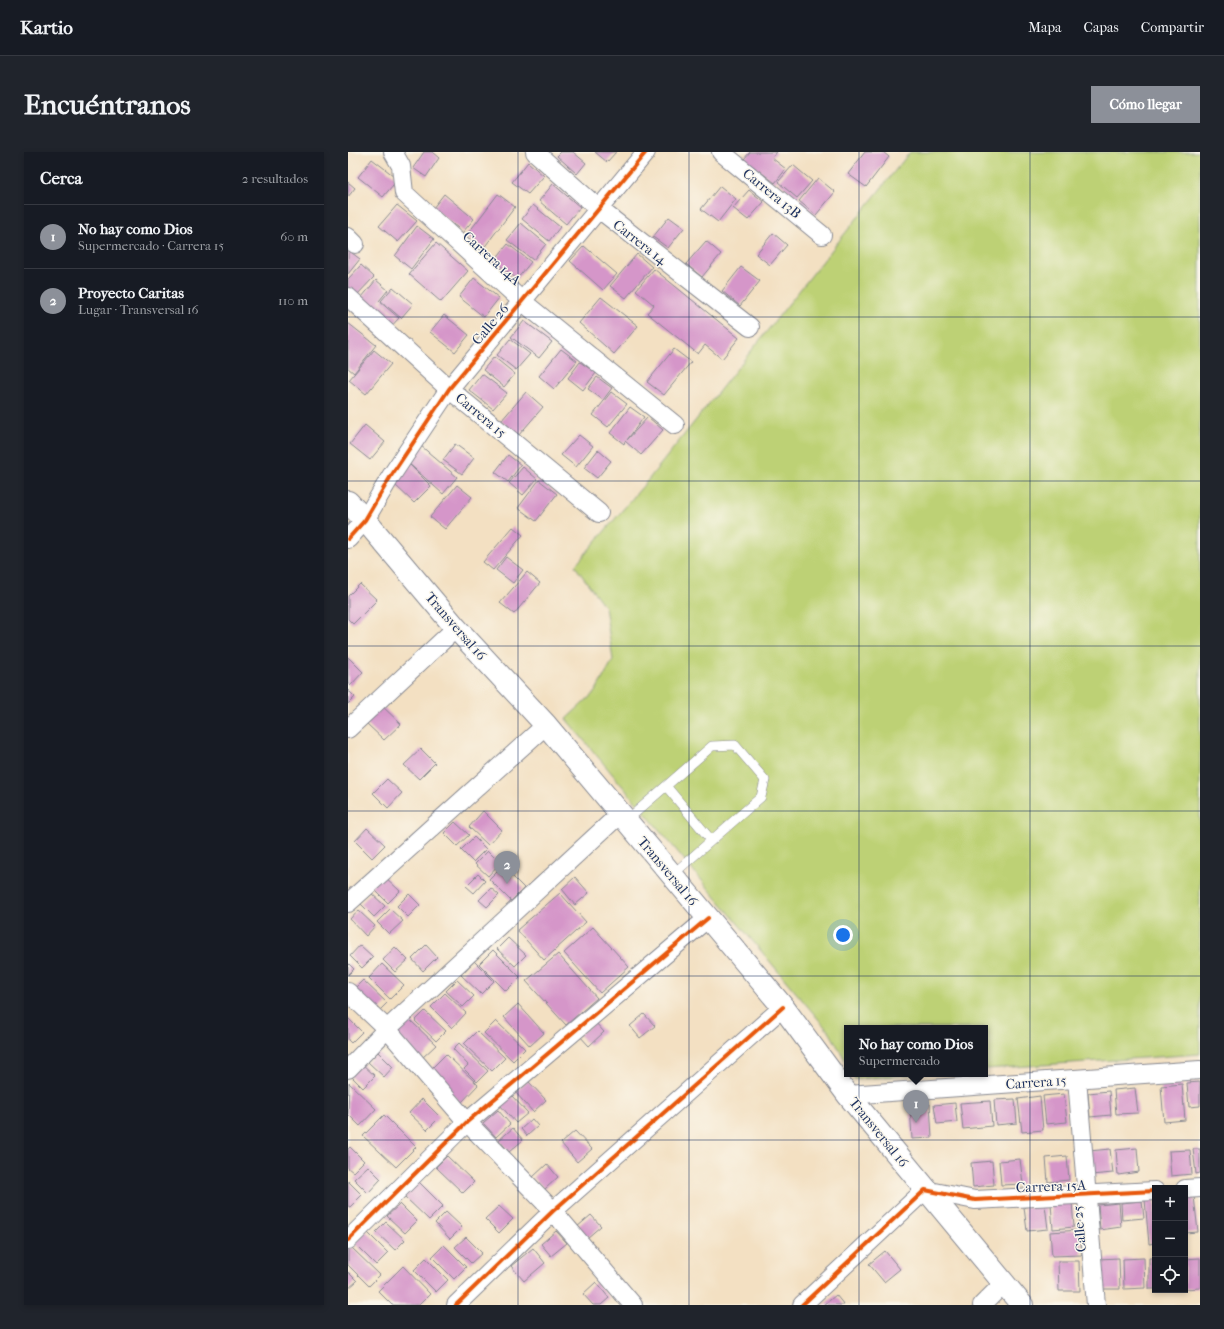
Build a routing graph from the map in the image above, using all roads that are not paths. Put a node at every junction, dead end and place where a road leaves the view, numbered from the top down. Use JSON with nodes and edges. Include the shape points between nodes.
{"nodes":[{"id":1,"x":393,"y":152,"type":"edge"},
{"id":2,"x":535,"y":152,"type":"edge"},
{"id":3,"x":646,"y":152,"type":"edge"},
{"id":4,"x":721,"y":152,"type":"edge"},
{"id":5,"x":599,"y":209,"type":"junction"},
{"id":6,"x":822,"y":235,"type":"dead end"},
{"id":7,"x":348,"y":297,"type":"edge"},
{"id":8,"x":523,"y":302,"type":"junction"},
{"id":9,"x":750,"y":327,"type":"dead end"},
{"id":10,"x":449,"y":389,"type":"junction"},
{"id":11,"x":675,"y":425,"type":"dead end"},
{"id":12,"x":348,"y":502,"type":"edge"},
{"id":13,"x":599,"y":514,"type":"dead end"},
{"id":14,"x":365,"y":520,"type":"junction"},
{"id":15,"x":348,"y":539,"type":"edge"},
{"id":16,"x":456,"y":628,"type":"junction"},
{"id":17,"x":546,"y":725,"type":"junction"},
{"id":18,"x":348,"y":729,"type":"edge"},
{"id":19,"x":666,"y":786,"type":"junction"},
{"id":20,"x":624,"y":817,"type":"junction"},
{"id":21,"x":711,"y":840,"type":"junction"},
{"id":22,"x":672,"y":875,"type":"junction"},
{"id":23,"x":348,"y":903,"type":"edge"},
{"id":24,"x":708,"y":918,"type":"junction"},
{"id":25,"x":348,"y":992,"type":"edge"},
{"id":26,"x":783,"y":1006,"type":"junction"},
{"id":27,"x":387,"y":1029,"type":"junction"},
{"id":28,"x":348,"y":1069,"type":"edge"},
{"id":29,"x":1200,"y":1070,"type":"edge"},
{"id":30,"x":1077,"y":1079,"type":"junction"},
{"id":31,"x":848,"y":1095,"type":"junction"},
{"id":32,"x":467,"y":1122,"type":"junction"},
{"id":33,"x":1200,"y":1188,"type":"edge"},
{"id":34,"x":1188,"y":1189,"type":"edge"},
{"id":35,"x":925,"y":1190,"type":"junction"},
{"id":36,"x":1152,"y":1191,"type":"edge"},
{"id":37,"x":1087,"y":1196,"type":"junction"},
{"id":38,"x":553,"y":1211,"type":"junction"},
{"id":39,"x":348,"y":1240,"type":"edge"},
{"id":40,"x":1004,"y":1283,"type":"junction"},
{"id":41,"x":456,"y":1305,"type":"edge"},
{"id":42,"x":633,"y":1305,"type":"edge"},
{"id":43,"x":802,"y":1305,"type":"edge"},
{"id":44,"x":982,"y":1305,"type":"edge"},
{"id":45,"x":1022,"y":1305,"type":"edge"},
{"id":46,"x":1096,"y":1305,"type":"edge"}],
"edges":[{"from":1,"to":8,"type":"street","name":"Carrera 14A","via":[[401,166],[404,193]]},
{"from":2,"to":5,"type":"street","name":"Carrera 14"},
{"from":3,"to":5,"type":"street","name":"Calle 26"},
{"from":4,"to":6,"type":"street","name":"Carrera 13B"},
{"from":5,"to":8,"type":"street","name":"Calle 26"},
{"from":5,"to":9,"type":"street","name":"Carrera 14"},
{"from":7,"to":10,"type":"street","name":"Carrera 15"},
{"from":8,"to":10,"type":"street","name":"Calle 26"},
{"from":8,"to":11,"type":"street","name":"Carrera 14A"},
{"from":10,"to":13,"type":"street","name":"Carrera 15"},
{"from":10,"to":14,"type":"street","name":"Calle 26"},
{"from":12,"to":14,"type":"main road","name":"Transversal 16"},
{"from":14,"to":15,"type":"street","name":"Calle 26"},
{"from":14,"to":16,"type":"main road","name":"Transversal 16"},
{"from":16,"to":17,"type":"main road","name":"Transversal 16"},
{"from":16,"to":18,"type":"street"},
{"from":17,"to":20,"type":"main road","name":"Transversal 16"},
{"from":17,"to":23,"type":"street"},
{"from":19,"to":20,"type":"lane"},
{"from":19,"to":21,"type":"lane"},
{"from":19,"to":21,"type":"lane","via":[[712,746],[735,745],[765,780],[762,797]]},
{"from":20,"to":22,"type":"main road","name":"Transversal 16"},
{"from":20,"to":27,"type":"street"},
{"from":21,"to":22,"type":"lane"},
{"from":22,"to":24,"type":"main road","name":"Transversal 16"},
{"from":24,"to":26,"type":"main road","name":"Transversal 16"},
{"from":24,"to":32,"type":"street"},
{"from":25,"to":27,"type":"street"},
{"from":26,"to":31,"type":"main road","name":"Transversal 16"},
{"from":26,"to":38,"type":"street"},
{"from":27,"to":28,"type":"street"},
{"from":27,"to":32,"type":"street"},
{"from":29,"to":30,"type":"street","name":"Carrera 15"},
{"from":30,"to":31,"type":"street","name":"Carrera 15"},
{"from":30,"to":37,"type":"street","name":"Calle 25"},
{"from":31,"to":35,"type":"main road","name":"Transversal 16"},
{"from":32,"to":38,"type":"street"},
{"from":32,"to":39,"type":"street"},
{"from":33,"to":34,"type":"street"},
{"from":35,"to":37,"type":"street","name":"Carrera 15A","via":[[975,1200]]},
{"from":35,"to":40,"type":"main road","name":"Transversal 16"},
{"from":35,"to":43,"type":"street"},
{"from":36,"to":37,"type":"street","name":"Carrera 15A"},
{"from":37,"to":46,"type":"street","name":"Calle 25"},
{"from":38,"to":41,"type":"street"},
{"from":38,"to":42,"type":"street"},
{"from":40,"to":44,"type":"street"},
{"from":40,"to":45,"type":"main road","name":"Transversal 16"}]}
